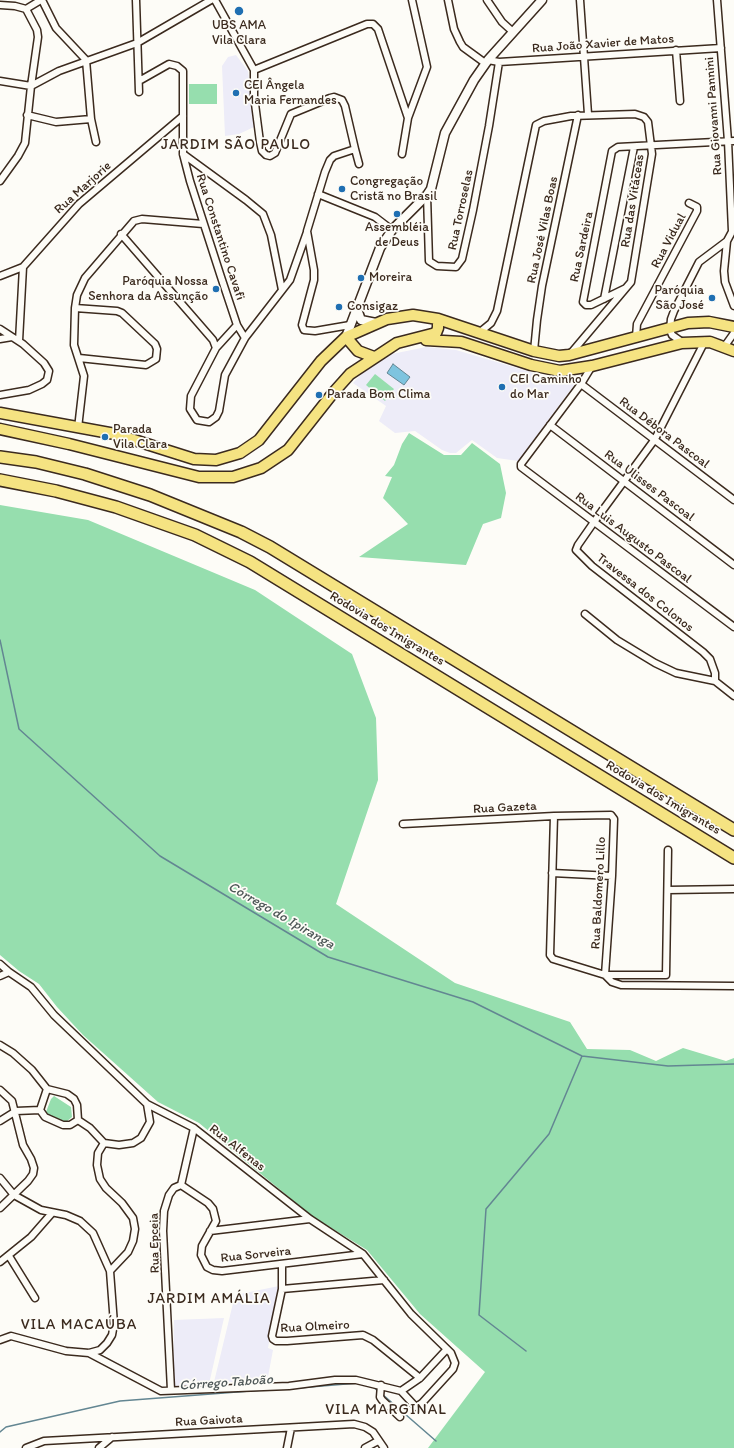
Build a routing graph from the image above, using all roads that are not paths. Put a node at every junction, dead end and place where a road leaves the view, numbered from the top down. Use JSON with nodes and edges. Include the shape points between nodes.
{"nodes":[{"id":1,"x":41,"y":0,"type":"edge"},
{"id":2,"x":136,"y":0,"type":"edge"},
{"id":3,"x":210,"y":0,"type":"edge"},
{"id":4,"x":215,"y":0,"type":"edge"},
{"id":5,"x":412,"y":0,"type":"edge"},
{"id":6,"x":448,"y":0,"type":"edge"},
{"id":7,"x":487,"y":0,"type":"edge"},
{"id":8,"x":542,"y":0,"type":"edge"},
{"id":9,"x":580,"y":0,"type":"edge"},
{"id":10,"x":717,"y":0,"type":"edge"},
{"id":11,"x":0,"y":5,"type":"edge"},
{"id":12,"x":26,"y":9,"type":"junction"},
{"id":13,"x":513,"y":32,"type":"junction"},
{"id":14,"x":137,"y":43,"type":"junction"},
{"id":15,"x":721,"y":48,"type":"junction"},
{"id":16,"x":676,"y":50,"type":"junction"},
{"id":17,"x":584,"y":56,"type":"junction"},
{"id":18,"x":86,"y":60,"type":"junction"},
{"id":19,"x":487,"y":61,"type":"junction"},
{"id":20,"x":499,"y":62,"type":"junction"},
{"id":21,"x":254,"y":70,"type":"junction"},
{"id":22,"x":0,"y":81,"type":"edge"},
{"id":23,"x":139,"y":81,"type":"junction"},
{"id":24,"x":31,"y":86,"type":"junction"},
{"id":25,"x":139,"y":92,"type":"dead end"},
{"id":26,"x":680,"y":101,"type":"dead end"},
{"id":27,"x":588,"y":114,"type":"junction"},
{"id":28,"x":27,"y":115,"type":"junction"},
{"id":29,"x":578,"y":115,"type":"junction"},
{"id":30,"x":183,"y":116,"type":"junction"},
{"id":31,"x":408,"y":118,"type":"junction"},
{"id":32,"x":91,"y":119,"type":"junction"},
{"id":33,"x":731,"y":141,"type":"edge"},
{"id":34,"x":96,"y":142,"type":"dead end"},
{"id":35,"x":634,"y":146,"type":"junction"},
{"id":36,"x":651,"y":146,"type":"junction"},
{"id":37,"x":355,"y":149,"type":"junction"},
{"id":38,"x":183,"y":154,"type":"junction"},
{"id":39,"x":402,"y":154,"type":"dead end"},
{"id":40,"x":359,"y":164,"type":"dead end"},
{"id":41,"x":0,"y":181,"type":"edge"},
{"id":42,"x":318,"y":194,"type":"junction"},
{"id":43,"x":427,"y":196,"type":"junction"},
{"id":44,"x":688,"y":203,"type":"dead end"},
{"id":45,"x":203,"y":224,"type":"junction"},
{"id":46,"x":733,"y":229,"type":"edge"},
{"id":47,"x":392,"y":230,"type":"junction"},
{"id":48,"x":307,"y":231,"type":"junction"},
{"id":49,"x":121,"y":234,"type":"junction"},
{"id":50,"x":727,"y":241,"type":"junction"},
{"id":51,"x":23,"y":267,"type":"junction"},
{"id":52,"x":0,"y":276,"type":"edge"},
{"id":53,"x":627,"y":288,"type":"junction"},
{"id":54,"x":282,"y":290,"type":"junction"},
{"id":55,"x":604,"y":299,"type":"junction"},
{"id":56,"x":734,"y":306,"type":"edge"},
{"id":57,"x":74,"y":308,"type":"junction"},
{"id":58,"x":357,"y":309,"type":"junction"},
{"id":59,"x":438,"y":318,"type":"junction"},
{"id":60,"x":376,"y":323,"type":"junction"},
{"id":61,"x":237,"y":325,"type":"junction"},
{"id":62,"x":350,"y":325,"type":"junction"},
{"id":63,"x":669,"y":327,"type":"junction"},
{"id":64,"x":734,"y":327,"type":"edge"},
{"id":65,"x":0,"y":329,"type":"edge"},
{"id":66,"x":480,"y":332,"type":"junction"},
{"id":67,"x":734,"y":333,"type":"edge"},
{"id":68,"x":12,"y":337,"type":"junction"},
{"id":69,"x":346,"y":337,"type":"junction"},
{"id":70,"x":636,"y":337,"type":"junction"},
{"id":71,"x":245,"y":338,"type":"junction"},
{"id":72,"x":0,"y":339,"type":"edge"},
{"id":73,"x":19,"y":341,"type":"junction"},
{"id":74,"x":706,"y":341,"type":"junction"},
{"id":75,"x":682,"y":342,"type":"junction"},
{"id":76,"x":724,"y":347,"type":"junction"},
{"id":77,"x":216,"y":348,"type":"junction"},
{"id":78,"x":389,"y":348,"type":"junction"},
{"id":79,"x":534,"y":351,"type":"junction"},
{"id":80,"x":734,"y":351,"type":"edge"},
{"id":81,"x":569,"y":355,"type":"junction"},
{"id":82,"x":374,"y":357,"type":"junction"},
{"id":83,"x":79,"y":358,"type":"junction"},
{"id":84,"x":583,"y":372,"type":"junction"},
{"id":85,"x":581,"y":384,"type":"junction"},
{"id":86,"x":0,"y":395,"type":"edge"},
{"id":87,"x":0,"y":413,"type":"edge"},
{"id":88,"x":550,"y":426,"type":"junction"},
{"id":89,"x":78,"y":428,"type":"junction"},
{"id":90,"x":0,"y":429,"type":"edge"},
{"id":91,"x":655,"y":439,"type":"junction"},
{"id":92,"x":0,"y":457,"type":"edge"},
{"id":93,"x":0,"y":480,"type":"edge"},
{"id":94,"x":624,"y":482,"type":"junction"},
{"id":95,"x":734,"y":500,"type":"edge"},
{"id":96,"x":594,"y":522,"type":"junction"},
{"id":97,"x":734,"y":565,"type":"edge"},
{"id":98,"x":585,"y":614,"type":"dead end"},
{"id":99,"x":734,"y":627,"type":"edge"},
{"id":100,"x":714,"y":681,"type":"junction"},
{"id":101,"x":734,"y":696,"type":"edge"},
{"id":102,"x":609,"y":814,"type":"joint"},
{"id":103,"x":554,"y":816,"type":"junction"},
{"id":104,"x":403,"y":824,"type":"dead end"},
{"id":105,"x":734,"y":830,"type":"edge"},
{"id":106,"x":668,"y":850,"type":"dead end"},
{"id":107,"x":734,"y":858,"type":"edge"},
{"id":108,"x":552,"y":873,"type":"junction"},
{"id":109,"x":612,"y":876,"type":"junction"},
{"id":110,"x":734,"y":889,"type":"edge"},
{"id":111,"x":668,"y":890,"type":"junction"},
{"id":112,"x":0,"y":964,"type":"edge"},
{"id":113,"x":9,"y":972,"type":"junction"},
{"id":114,"x":605,"y":975,"type":"junction"},
{"id":115,"x":0,"y":976,"type":"edge"},
{"id":116,"x":734,"y":986,"type":"edge"},
{"id":117,"x":0,"y":1045,"type":"edge"},
{"id":118,"x":47,"y":1089,"type":"junction"},
{"id":119,"x":0,"y":1090,"type":"edge"},
{"id":120,"x":147,"y":1104,"type":"junction"},
{"id":121,"x":40,"y":1110,"type":"junction"},
{"id":122,"x":16,"y":1111,"type":"junction"},
{"id":123,"x":78,"y":1120,"type":"junction"},
{"id":124,"x":0,"y":1121,"type":"edge"},
{"id":125,"x":194,"y":1128,"type":"junction"},
{"id":126,"x":104,"y":1143,"type":"junction"},
{"id":127,"x":0,"y":1178,"type":"edge"},
{"id":128,"x":181,"y":1185,"type":"junction"},
{"id":129,"x":14,"y":1195,"type":"junction"},
{"id":130,"x":0,"y":1208,"type":"edge"},
{"id":131,"x":52,"y":1213,"type":"junction"},
{"id":132,"x":310,"y":1219,"type":"junction"},
{"id":133,"x":210,"y":1231,"type":"junction"},
{"id":134,"x":363,"y":1254,"type":"junction"},
{"id":135,"x":9,"y":1256,"type":"junction"},
{"id":136,"x":0,"y":1262,"type":"edge"},
{"id":137,"x":282,"y":1264,"type":"junction"},
{"id":138,"x":110,"y":1271,"type":"junction"},
{"id":139,"x":384,"y":1280,"type":"junction"},
{"id":140,"x":282,"y":1289,"type":"junction"},
{"id":141,"x":35,"y":1298,"type":"dead end"},
{"id":142,"x":0,"y":1340,"type":"edge"},
{"id":143,"x":447,"y":1349,"type":"junction"},
{"id":144,"x":89,"y":1353,"type":"junction"},
{"id":145,"x":420,"y":1378,"type":"junction"},
{"id":146,"x":381,"y":1385,"type":"junction"},
{"id":147,"x":171,"y":1390,"type":"junction"},
{"id":148,"x":401,"y":1391,"type":"junction"},
{"id":149,"x":400,"y":1417,"type":"dead end"},
{"id":150,"x":291,"y":1428,"type":"junction"},
{"id":151,"x":112,"y":1437,"type":"junction"},
{"id":152,"x":378,"y":1441,"type":"junction"},
{"id":153,"x":26,"y":1448,"type":"edge"},
{"id":154,"x":99,"y":1448,"type":"edge"},
{"id":155,"x":287,"y":1448,"type":"edge"},
{"id":156,"x":365,"y":1448,"type":"edge"},
{"id":157,"x":384,"y":1448,"type":"edge"}],
"edges":[{"from":1,"to":12,"type":"street"},
{"from":1,"to":18,"type":"street","via":[[56,28]]},
{"from":2,"to":14,"type":"street"},
{"from":3,"to":14,"type":"street"},
{"from":4,"to":21,"type":"street"},
{"from":5,"to":31,"type":"street","via":[[427,67]]},
{"from":6,"to":19,"type":"street","via":[[454,29],[463,47]]},
{"from":7,"to":13,"type":"street","via":[[502,22]]},
{"from":8,"to":13,"type":"street"},
{"from":9,"to":17,"type":"street"},
{"from":10,"to":15,"type":"street","name":"Rua Giovanni Pannini"},
{"from":11,"to":12,"type":"street"},
{"from":12,"to":24,"type":"street","via":[[38,37]]},
{"from":13,"to":19,"type":"street"},
{"from":14,"to":18,"type":"street"},
{"from":14,"to":23,"type":"street"},
{"from":15,"to":16,"type":"street","name":"Rua João Xavier de Matos"},
{"from":15,"to":33,"type":"street","name":"Rua Giovanni Pannini"},
{"from":16,"to":17,"type":"street","name":"Rua João Xavier de Matos"},
{"from":16,"to":26,"type":"street"},
{"from":17,"to":20,"type":"street","name":"Rua João Xavier de Matos"},
{"from":17,"to":27,"type":"street"},
{"from":18,"to":24,"type":"street"},
{"from":18,"to":32,"type":"street"},
{"from":19,"to":20,"type":"street","name":"Rua João Xavier de Matos"},
{"from":19,"to":43,"type":"street","via":[[445,133],[434,180]]},
{"from":20,"to":43,"type":"street","name":"Rua Torroselas","via":[[473,210],[462,259],[456,267],[437,266],[429,261]]},
{"from":21,"to":31,"type":"street","via":[[367,24],[373,24],[378,29]]},
{"from":21,"to":37,"type":"street","via":[[254,96],[264,154],[270,156],[277,150],[289,116],[334,97],[342,100],[345,106]]},
{"from":22,"to":24,"type":"street"},
{"from":23,"to":25,"type":"street"},
{"from":23,"to":30,"type":"street","name":"Rua Constantino Cavafi","via":[[165,66],[173,64],[180,68],[184,76]]},
{"from":24,"to":28,"type":"street"},
{"from":27,"to":29,"type":"street","name":"Rua das Vitáceas"},
{"from":27,"to":36,"type":"street","name":"Rua das Vitáceas","via":[[632,113],[644,117],[648,122]]},
{"from":28,"to":32,"type":"street","via":[[56,122]]},
{"from":28,"to":41,"type":"street","via":[[23,149]]},
{"from":29,"to":66,"type":"street","name":"Rua das Vitáceas","via":[[544,121],[535,127],[497,311],[491,323]]},
{"from":29,"to":79,"type":"street","name":"Rua José Vilas Boas","via":[[542,286]]},
{"from":30,"to":38,"type":"street","name":"Rua Constantino Cavafi"},
{"from":30,"to":51,"type":"street","name":"Rua Marjorie","via":[[79,204]]},
{"from":31,"to":39,"type":"street"},
{"from":32,"to":34,"type":"street"},
{"from":33,"to":36,"type":"street"},
{"from":33,"to":46,"type":"street","name":"Rua Giovanni Pannini"},
{"from":35,"to":36,"type":"street"},
{"from":35,"to":55,"type":"street"},
{"from":35,"to":55,"type":"street","name":"Rua Sardeira","via":[[614,149],[610,157],[583,299],[589,306]]},
{"from":36,"to":53,"type":"street","name":"Rua das Vitáceas","via":[[647,195],[631,282]]},
{"from":37,"to":40,"type":"street"},
{"from":37,"to":42,"type":"street","via":[[334,156],[330,160]]},
{"from":38,"to":45,"type":"street","name":"Rua Constantino Cavafi"},
{"from":38,"to":54,"type":"street","via":[[263,214],[271,236]]},
{"from":42,"to":47,"type":"street","via":[[375,217]]},
{"from":42,"to":48,"type":"street"},
{"from":43,"to":47,"type":"street"},
{"from":44,"to":70,"type":"street","name":"Rua Vidual","via":[[697,207],[697,211],[637,324]]},
{"from":45,"to":49,"type":"street","via":[[142,219],[131,223]]},
{"from":45,"to":61,"type":"street","name":"Rua Constantino Cavafi"},
{"from":46,"to":50,"type":"street"},
{"from":47,"to":58,"type":"street","via":[[374,260]]},
{"from":48,"to":54,"type":"street","via":[[294,273]]},
{"from":48,"to":62,"type":"street","via":[[314,270],[312,290],[302,322],[303,328],[306,331],[315,331]]},
{"from":49,"to":57,"type":"street","via":[[85,278]]},
{"from":49,"to":77,"type":"street","via":[[213,340]]},
{"from":50,"to":56,"type":"street","via":[[724,282]]},
{"from":50,"to":63,"type":"street","via":[[699,262],[674,311]]},
{"from":51,"to":52,"type":"street","name":"Rua Marjorie"},
{"from":51,"to":73,"type":"street"},
{"from":53,"to":55,"type":"street","name":"Rua Sardeira"},
{"from":53,"to":81,"type":"street","name":"Rua das Vitáceas"},
{"from":54,"to":71,"type":"street"},
{"from":57,"to":83,"type":"street","via":[[74,345]]},
{"from":57,"to":83,"type":"street","via":[[122,313],[155,344],[157,349],[156,359],[146,365]]},
{"from":58,"to":60,"type":"street","via":[[361,320]]},
{"from":58,"to":62,"type":"street"},
{"from":59,"to":60,"type":"main road","via":[[400,316]]},
{"from":59,"to":66,"type":"main road"},
{"from":59,"to":78,"type":"main road","via":[[436,333],[400,341]]},
{"from":60,"to":69,"type":"main road"},
{"from":61,"to":71,"type":"street","name":"Rua Constantino Cavafi"},
{"from":61,"to":77,"type":"street"},
{"from":62,"to":69,"type":"street"},
{"from":63,"to":64,"type":"main road","via":[[693,322],[718,323]]},
{"from":63,"to":70,"type":"main road"},
{"from":63,"to":75,"type":"street","via":[[672,335]]},
{"from":65,"to":68,"type":"street"},
{"from":66,"to":79,"type":"main road"},
{"from":67,"to":76,"type":"street"},
{"from":68,"to":72,"type":"street"},
{"from":68,"to":73,"type":"street"},
{"from":69,"to":82,"type":"main road","via":[[358,350]]},
{"from":69,"to":89,"type":"main road","via":[[321,361],[259,440],[229,457],[216,460],[194,458],[115,434]]},
{"from":70,"to":81,"type":"main road"},
{"from":71,"to":77,"type":"street","via":[[225,375],[219,411],[209,422],[203,422],[192,415],[190,402]]},
{"from":73,"to":86,"type":"street","via":[[44,363],[49,376],[42,384],[29,390]]},
{"from":74,"to":75,"type":"main road"},
{"from":74,"to":76,"type":"main road"},
{"from":74,"to":91,"type":"street"},
{"from":75,"to":84,"type":"main road","via":[[592,366]]},
{"from":76,"to":80,"type":"main road"},
{"from":78,"to":82,"type":"main road"},
{"from":78,"to":84,"type":"main road","via":[[419,340],[446,340],[479,347],[546,370]]},
{"from":79,"to":81,"type":"main road","via":[[551,355]]},
{"from":82,"to":90,"type":"main road","via":[[341,384],[288,450],[262,468],[233,477],[193,476]]},
{"from":83,"to":89,"type":"street","via":[[84,376]]},
{"from":84,"to":85,"type":"street"},
{"from":85,"to":88,"type":"street"},
{"from":85,"to":91,"type":"street","name":"Rua Débora Pascoal"},
{"from":87,"to":89,"type":"main road"},
{"from":88,"to":94,"type":"street","name":"Rua Ulisses Pascoal"},
{"from":88,"to":96,"type":"street","name":"Rua Luis Augusto Pascoal","via":[[521,465],[522,468]]},
{"from":91,"to":94,"type":"street"},
{"from":91,"to":95,"type":"street","name":"Rua Débora Pascoal"},
{"from":92,"to":105,"type":"highway","name":"Rodovia dos Imigrantes","via":[[36,462],[85,474],[150,495],[241,532],[270,547]]},
{"from":93,"to":107,"type":"highway","name":"Rodovia dos Imigrantes","via":[[56,490],[116,507],[195,535],[250,562]]},
{"from":94,"to":96,"type":"street"},
{"from":94,"to":97,"type":"street","name":"Rua Ulisses Pascoal"},
{"from":96,"to":99,"type":"street","name":"Rua Luis Augusto Pascoal"},
{"from":96,"to":100,"type":"street","name":"Travessa dos Colonos","via":[[578,545],[577,552],[704,652],[710,659],[715,673]]},
{"from":98,"to":100,"type":"street","via":[[617,640],[656,663],[676,673]]},
{"from":100,"to":101,"type":"street"},
{"from":102,"to":103,"type":"street","name":"Rua Gazeta"},
{"from":102,"to":109,"type":"street","name":"Rua Baldomero Lillo","via":[[614,819]]},
{"from":103,"to":104,"type":"street","name":"Rua Gazeta"},
{"from":103,"to":108,"type":"street"},
{"from":106,"to":111,"type":"street"},
{"from":108,"to":109,"type":"street"},
{"from":108,"to":114,"type":"street","via":[[550,955],[555,960]]},
{"from":109,"to":114,"type":"street","name":"Rua Baldomero Lillo"},
{"from":110,"to":111,"type":"street"},
{"from":111,"to":114,"type":"street","via":[[666,975]]},
{"from":112,"to":113,"type":"street","name":"Rua Alfenas"},
{"from":113,"to":115,"type":"street"},
{"from":113,"to":120,"type":"street","name":"Rua Alfenas","via":[[32,987],[54,1015]]},
{"from":114,"to":116,"type":"street","via":[[612,982],[621,985]]},
{"from":117,"to":118,"type":"street","via":[[32,1070]]},
{"from":118,"to":121,"type":"street"},
{"from":118,"to":123,"type":"street","via":[[67,1094],[74,1099]]},
{"from":119,"to":122,"type":"street","via":[[12,1100]]},
{"from":120,"to":125,"type":"street","name":"Rua Alfenas"},
{"from":120,"to":126,"type":"street","via":[[150,1122],[141,1138],[119,1146]]},
{"from":121,"to":122,"type":"street"},
{"from":121,"to":123,"type":"street","via":[[54,1122],[63,1125],[70,1125]]},
{"from":122,"to":124,"type":"street"},
{"from":122,"to":129,"type":"street","via":[[23,1145],[34,1168],[28,1181]]},
{"from":123,"to":126,"type":"street"},
{"from":125,"to":128,"type":"street"},
{"from":125,"to":132,"type":"street","name":"Rua Alfenas"},
{"from":126,"to":138,"type":"street","via":[[98,1154],[96,1166],[100,1179],[133,1218],[135,1229],[128,1252]]},
{"from":127,"to":129,"type":"street"},
{"from":128,"to":133,"type":"street","name":"Rua Sorveira","via":[[214,1209],[216,1222]]},
{"from":128,"to":147,"type":"street","name":"Rua Epceia","via":[[174,1188],[169,1195],[164,1211]]},
{"from":129,"to":130,"type":"street"},
{"from":129,"to":131,"type":"street"},
{"from":131,"to":135,"type":"street","via":[[31,1237]]},
{"from":131,"to":138,"type":"street","via":[[66,1215],[87,1226],[93,1233]]},
{"from":132,"to":133,"type":"street"},
{"from":132,"to":134,"type":"street","name":"Rua Alfenas"},
{"from":133,"to":137,"type":"street","name":"Rua Sorveira","via":[[202,1246],[201,1255],[207,1267],[213,1270]]},
{"from":134,"to":137,"type":"street","name":"Rua Sorveira"},
{"from":134,"to":139,"type":"street","name":"Rua Alfenas"},
{"from":135,"to":136,"type":"street"},
{"from":135,"to":141,"type":"street"},
{"from":137,"to":140,"type":"street","name":"Rua Olmeiro"},
{"from":138,"to":144,"type":"street","via":[[114,1324],[112,1335],[100,1350]]},
{"from":139,"to":140,"type":"street"},
{"from":139,"to":143,"type":"street","name":"Rua Alfenas","via":[[411,1314]]},
{"from":140,"to":145,"type":"street","name":"Rua Olmeiro","via":[[272,1336],[276,1341],[363,1335],[373,1340]]},
{"from":142,"to":144,"type":"street","via":[[11,1336],[66,1351]]},
{"from":143,"to":145,"type":"street"},
{"from":143,"to":148,"type":"street","name":"Rua Alfenas","via":[[454,1358],[453,1369],[422,1403],[416,1407]]},
{"from":144,"to":147,"type":"street","via":[[161,1391]]},
{"from":145,"to":148,"type":"street"},
{"from":146,"to":147,"type":"street","via":[[356,1380],[335,1380],[288,1386]]},
{"from":146,"to":148,"type":"street"},
{"from":146,"to":149,"type":"street","via":[[380,1397]]},
{"from":150,"to":151,"type":"street","name":"Rua Gaivota"},
{"from":150,"to":152,"type":"street","name":"Rua Gaivota","via":[[354,1424],[373,1432]]},
{"from":150,"to":155,"type":"street"},
{"from":151,"to":153,"type":"street","name":"Rua Gaivota","via":[[44,1441]]},
{"from":151,"to":154,"type":"street"},
{"from":152,"to":156,"type":"street"},
{"from":152,"to":157,"type":"street","name":"Rua Gaivota"}]}
